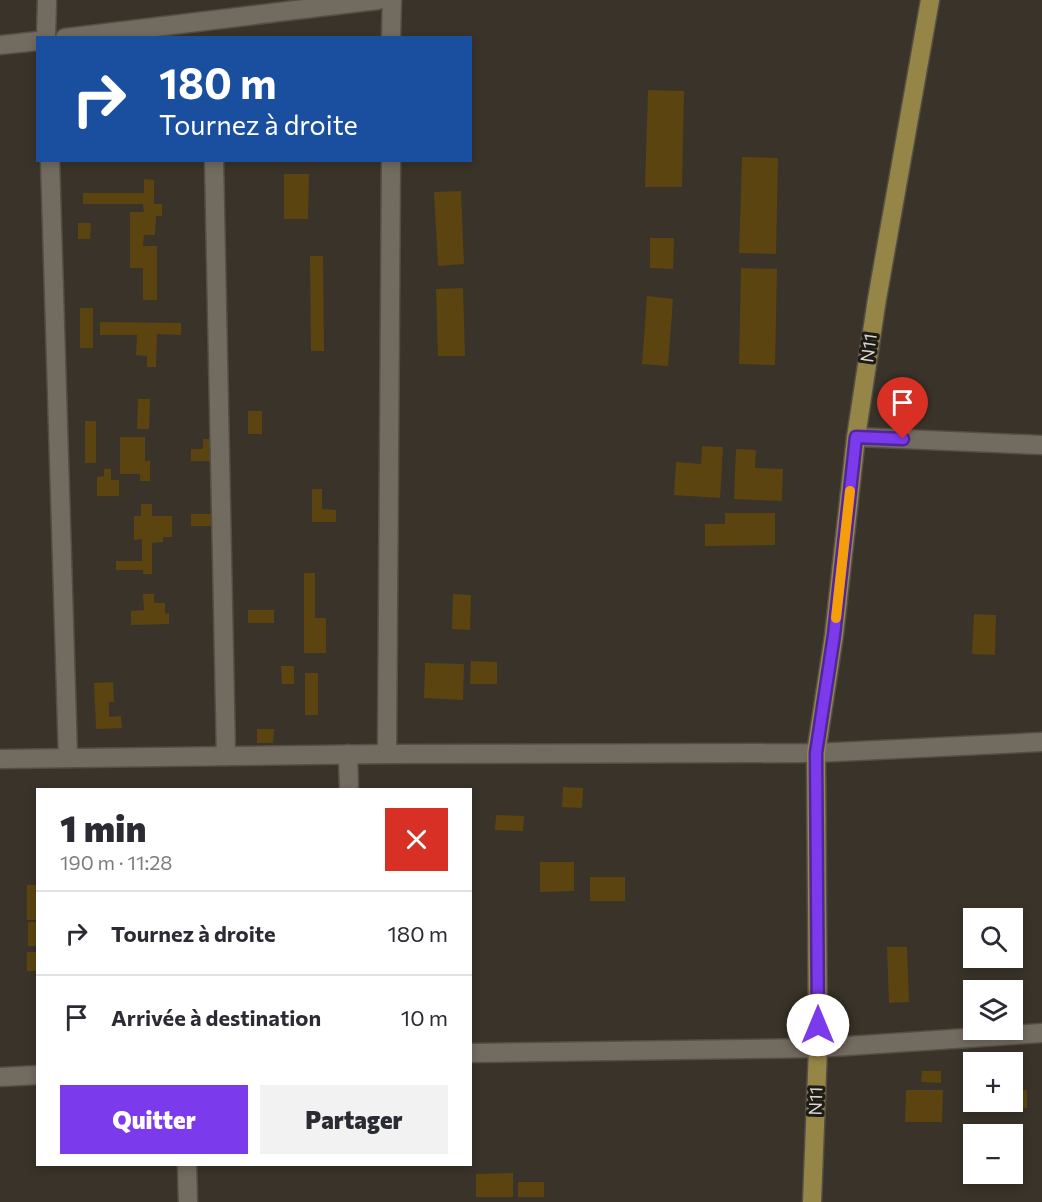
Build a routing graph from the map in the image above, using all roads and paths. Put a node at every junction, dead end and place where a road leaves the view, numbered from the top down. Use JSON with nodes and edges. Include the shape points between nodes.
{"nodes":[{"id":1,"x":47,"y":0,"type":"edge"},
{"id":2,"x":378,"y":0,"type":"edge"},
{"id":3,"x":392,"y":0,"type":"edge"},
{"id":4,"x":930,"y":0,"type":"edge"},
{"id":5,"x":211,"y":29,"type":"edge"},
{"id":6,"x":46,"y":36,"type":"edge"},
{"id":7,"x":97,"y":36,"type":"edge"},
{"id":8,"x":391,"y":36,"type":"edge"},
{"id":9,"x":36,"y":41,"type":"edge"},
{"id":10,"x":0,"y":45,"type":"edge"},
{"id":11,"x":50,"y":162,"type":"edge"},
{"id":12,"x":214,"y":162,"type":"edge"},
{"id":13,"x":391,"y":162,"type":"edge"},
{"id":14,"x":856,"y":437,"type":"junction"},
{"id":15,"x":1042,"y":445,"type":"edge"},
{"id":16,"x":1042,"y":742,"type":"edge"},
{"id":17,"x":816,"y":753,"type":"junction"},
{"id":18,"x":348,"y":754,"type":"junction"},
{"id":19,"x":387,"y":754,"type":"junction"},
{"id":20,"x":226,"y":756,"type":"junction"},
{"id":21,"x":68,"y":758,"type":"junction"},
{"id":22,"x":0,"y":759,"type":"edge"},
{"id":23,"x":349,"y":788,"type":"edge"},
{"id":24,"x":1042,"y":1033,"type":"edge"},
{"id":25,"x":818,"y":1048,"type":"junction"},
{"id":26,"x":472,"y":1053,"type":"edge"},
{"id":27,"x":36,"y":1075,"type":"edge"},
{"id":28,"x":0,"y":1077,"type":"edge"},
{"id":29,"x":187,"y":1166,"type":"edge"},
{"id":30,"x":188,"y":1202,"type":"edge"},
{"id":31,"x":812,"y":1202,"type":"edge"}],
"edges":[{"from":1,"to":6,"type":"street"},
{"from":2,"to":5,"type":"street"},
{"from":3,"to":8,"type":"street"},
{"from":4,"to":14,"type":"main road","name":"N11"},
{"from":5,"to":7,"type":"street"},
{"from":9,"to":10,"type":"street"},
{"from":11,"to":21,"type":"street"},
{"from":12,"to":20,"type":"street"},
{"from":13,"to":19,"type":"street"},
{"from":14,"to":15,"type":"street"},
{"from":14,"to":17,"type":"main road","name":"N11","via":[[834,635]]},
{"from":16,"to":17,"type":"street"},
{"from":17,"to":19,"type":"street"},
{"from":17,"to":25,"type":"main road","name":"N11"},
{"from":18,"to":19,"type":"street"},
{"from":18,"to":20,"type":"street"},
{"from":18,"to":23,"type":"street"},
{"from":20,"to":21,"type":"street"},
{"from":21,"to":22,"type":"street"},
{"from":24,"to":25,"type":"street"},
{"from":25,"to":26,"type":"street"},
{"from":25,"to":31,"type":"main road","name":"N11"},
{"from":27,"to":28,"type":"street"},
{"from":29,"to":30,"type":"street"}]}
